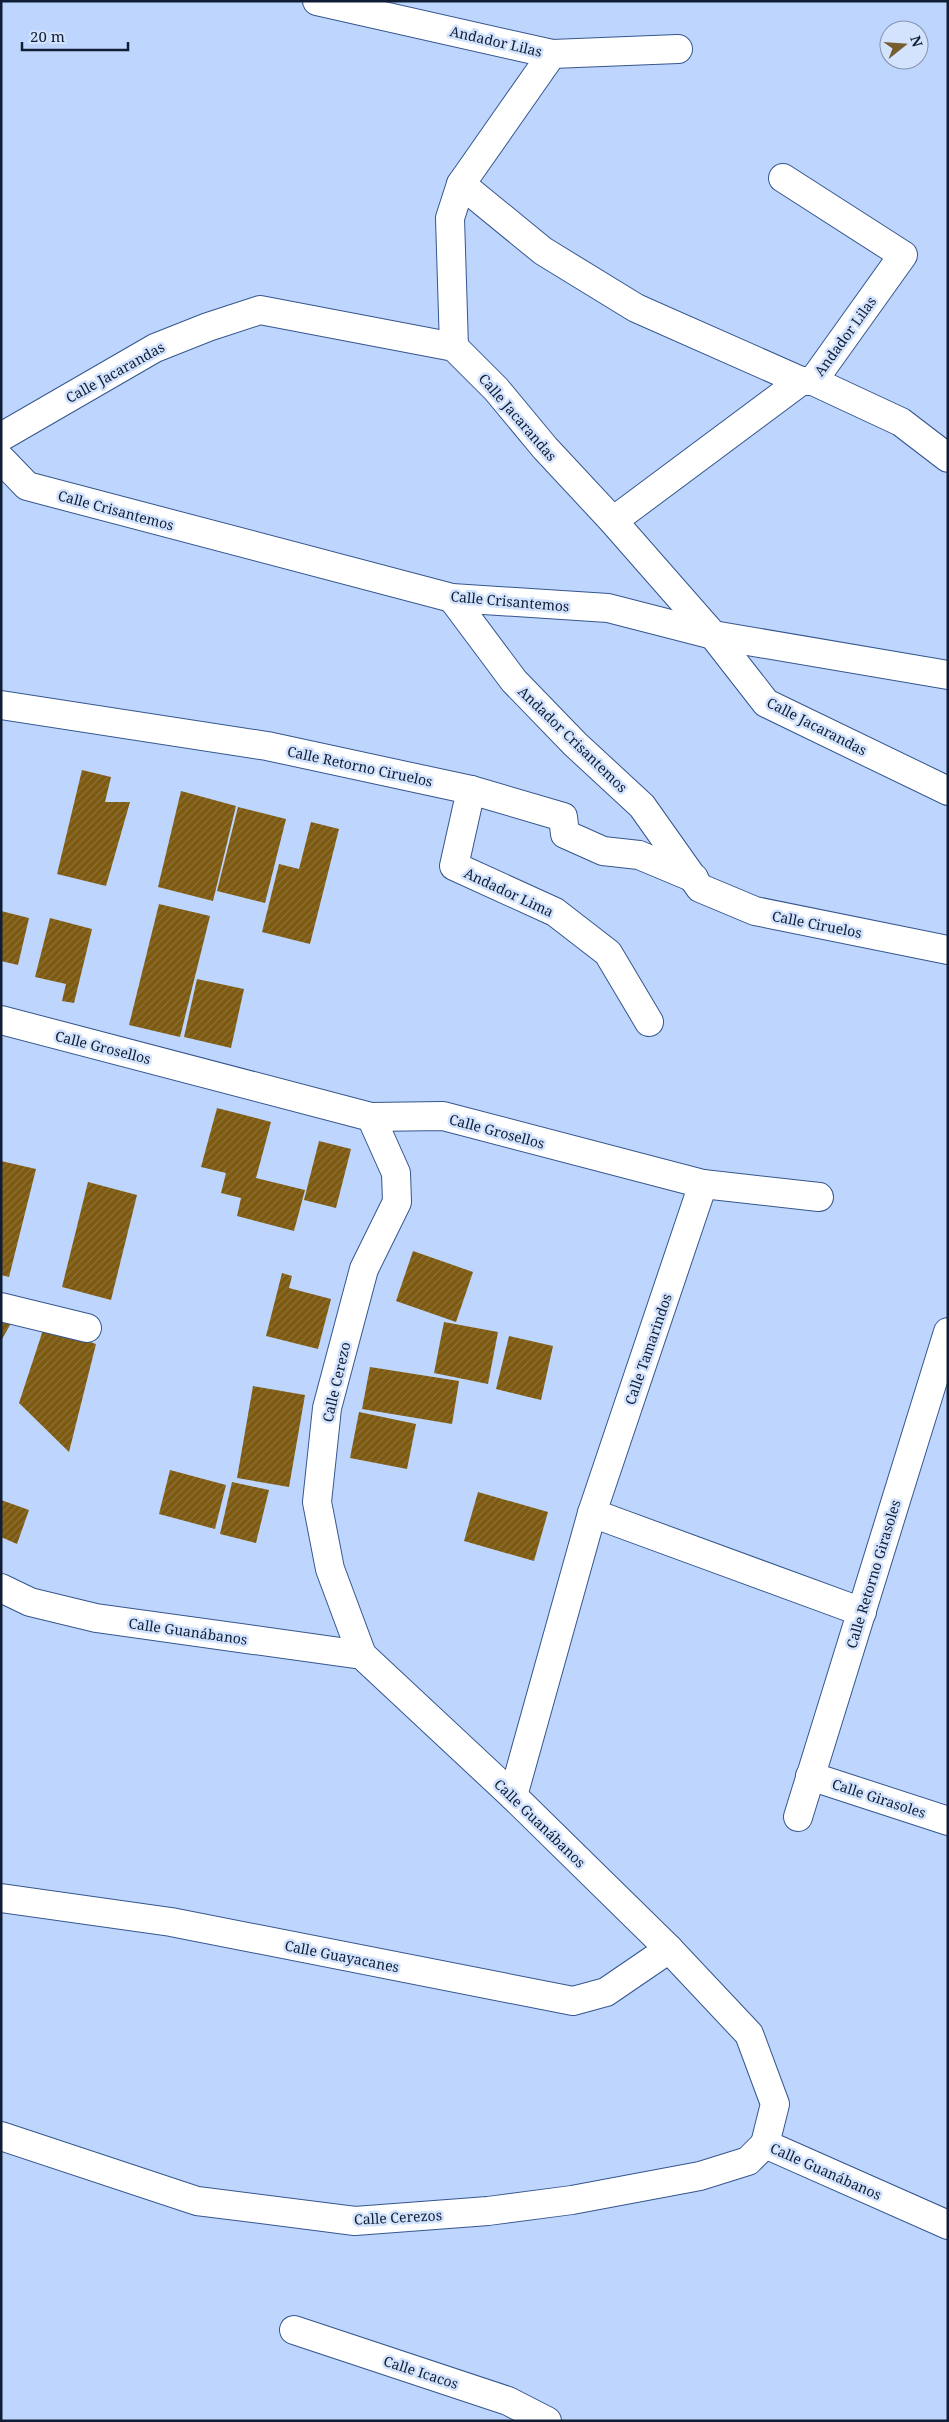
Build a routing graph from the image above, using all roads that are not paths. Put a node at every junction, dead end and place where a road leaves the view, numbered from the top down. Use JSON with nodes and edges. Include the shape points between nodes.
{"nodes":[{"id":1,"x":317,"y":1,"type":"edge"},
{"id":2,"x":678,"y":49,"type":"dead end"},
{"id":3,"x":552,"y":54,"type":"junction"},
{"id":4,"x":783,"y":178,"type":"dead end"},
{"id":5,"x":461,"y":184,"type":"junction"},
{"id":6,"x":454,"y":347,"type":"junction"},
{"id":7,"x":807,"y":381,"type":"junction"},
{"id":8,"x":1,"y":437,"type":"edge"},
{"id":9,"x":948,"y":458,"type":"edge"},
{"id":10,"x":1,"y":459,"type":"edge"},
{"id":11,"x":614,"y":521,"type":"junction"},
{"id":12,"x":452,"y":598,"type":"junction"},
{"id":13,"x":713,"y":635,"type":"junction"},
{"id":14,"x":948,"y":675,"type":"edge"},
{"id":15,"x":1,"y":704,"type":"edge"},
{"id":16,"x":471,"y":790,"type":"junction"},
{"id":17,"x":948,"y":791,"type":"edge"},
{"id":18,"x":694,"y":878,"type":"junction"},
{"id":19,"x":948,"y":950,"type":"edge"},
{"id":20,"x":1,"y":1020,"type":"edge"},
{"id":21,"x":649,"y":1022,"type":"dead end"},
{"id":22,"x":371,"y":1117,"type":"junction"},
{"id":23,"x":703,"y":1184,"type":"junction"},
{"id":24,"x":820,"y":1197,"type":"dead end"},
{"id":25,"x":1,"y":1307,"type":"edge"},
{"id":26,"x":87,"y":1328,"type":"dead end"},
{"id":27,"x":948,"y":1332,"type":"edge"},
{"id":28,"x":592,"y":1513,"type":"junction"},
{"id":29,"x":1,"y":1588,"type":"edge"},
{"id":30,"x":862,"y":1612,"type":"junction"},
{"id":31,"x":362,"y":1654,"type":"junction"},
{"id":32,"x":810,"y":1776,"type":"junction"},
{"id":33,"x":513,"y":1796,"type":"junction"},
{"id":34,"x":798,"y":1817,"type":"dead end"},
{"id":35,"x":948,"y":1821,"type":"edge"},
{"id":36,"x":1,"y":1898,"type":"edge"},
{"id":37,"x":669,"y":1950,"type":"junction"},
{"id":38,"x":1,"y":2136,"type":"edge"},
{"id":39,"x":765,"y":2144,"type":"junction"},
{"id":40,"x":948,"y":2225,"type":"edge"},
{"id":41,"x":294,"y":2330,"type":"dead end"},
{"id":42,"x":547,"y":2421,"type":"edge"}],
"edges":[{"from":1,"to":3,"type":"street","name":"Andador Lilas"},
{"from":2,"to":3,"type":"street","name":"Andador Lilas"},
{"from":3,"to":5,"type":"street"},
{"from":4,"to":7,"type":"street","name":"Andador Lilas","via":[[903,256]]},
{"from":5,"to":6,"type":"street","via":[[450,218]]},
{"from":5,"to":7,"type":"street","via":[[543,251],[636,308]]},
{"from":6,"to":8,"type":"street","name":"Calle Jacarandas","via":[[260,310],[155,348]]},
{"from":6,"to":11,"type":"street","name":"Calle Jacarandas"},
{"from":7,"to":9,"type":"street","via":[[901,422]]},
{"from":7,"to":11,"type":"street","name":"Andador Lilas"},
{"from":10,"to":12,"type":"street","name":"Calle Crisantemos","via":[[27,486]]},
{"from":11,"to":13,"type":"street","name":"Calle Jacarandas"},
{"from":12,"to":13,"type":"street","name":"Calle Crisantemos","via":[[608,608]]},
{"from":12,"to":18,"type":"street","name":"Andador Crisantemos","via":[[514,681],[642,806]]},
{"from":13,"to":14,"type":"street","name":"Calle Crisantemos"},
{"from":13,"to":17,"type":"street","name":"Calle Jacarandas","via":[[766,703]]},
{"from":15,"to":16,"type":"street","name":"Calle Retorno Ciruelos","via":[[267,746]]},
{"from":16,"to":18,"type":"street","name":"Calle Retorno Ciruelos","via":[[563,817],[565,834],[603,851],[639,855]]},
{"from":16,"to":21,"type":"street","name":"Andador Lima","via":[[454,866],[555,912],[608,953]]},
{"from":18,"to":19,"type":"street","name":"Calle Ciruelos","via":[[700,888],[755,911]]},
{"from":20,"to":22,"type":"street","name":"Calle Grosellos"},
{"from":22,"to":23,"type":"street","name":"Calle Grosellos","via":[[443,1116]]},
{"from":22,"to":31,"type":"street","name":"Calle Cerezo","via":[[396,1174],[397,1202],[364,1270],[330,1399],[317,1502],[330,1569]]},
{"from":23,"to":24,"type":"street","name":"Calle Grosellos"},
{"from":23,"to":28,"type":"street","name":"Calle Tamarindos"},
{"from":25,"to":26,"type":"street"},
{"from":27,"to":30,"type":"street","name":"Calle Retorno Girasoles"},
{"from":28,"to":30,"type":"street"},
{"from":28,"to":33,"type":"street","name":"Calle Tamarindos"},
{"from":29,"to":31,"type":"street","name":"Calle Guanábanos","via":[[30,1602],[96,1618]]},
{"from":30,"to":32,"type":"street","name":"Calle Retorno Girasoles"},
{"from":31,"to":33,"type":"street","name":"Calle Guanábanos"},
{"from":32,"to":34,"type":"street","name":"Calle Retorno Girasoles"},
{"from":32,"to":35,"type":"street","name":"Calle Girasoles"},
{"from":33,"to":37,"type":"street","name":"Calle Guanábanos"},
{"from":36,"to":37,"type":"street","name":"Calle Guayacanes","via":[[171,1922],[573,2001],[606,1992]]},
{"from":37,"to":39,"type":"street","name":"Calle Guanábanos","via":[[749,2034],[775,2104]]},
{"from":38,"to":39,"type":"street","name":"Calle Cerezos","via":[[197,2201],[355,2220],[488,2211],[572,2200],[700,2176],[748,2161]]},
{"from":39,"to":40,"type":"street","name":"Calle Guanábanos"},
{"from":41,"to":42,"type":"street","name":"Calle Icacos","via":[[508,2401]]}]}
